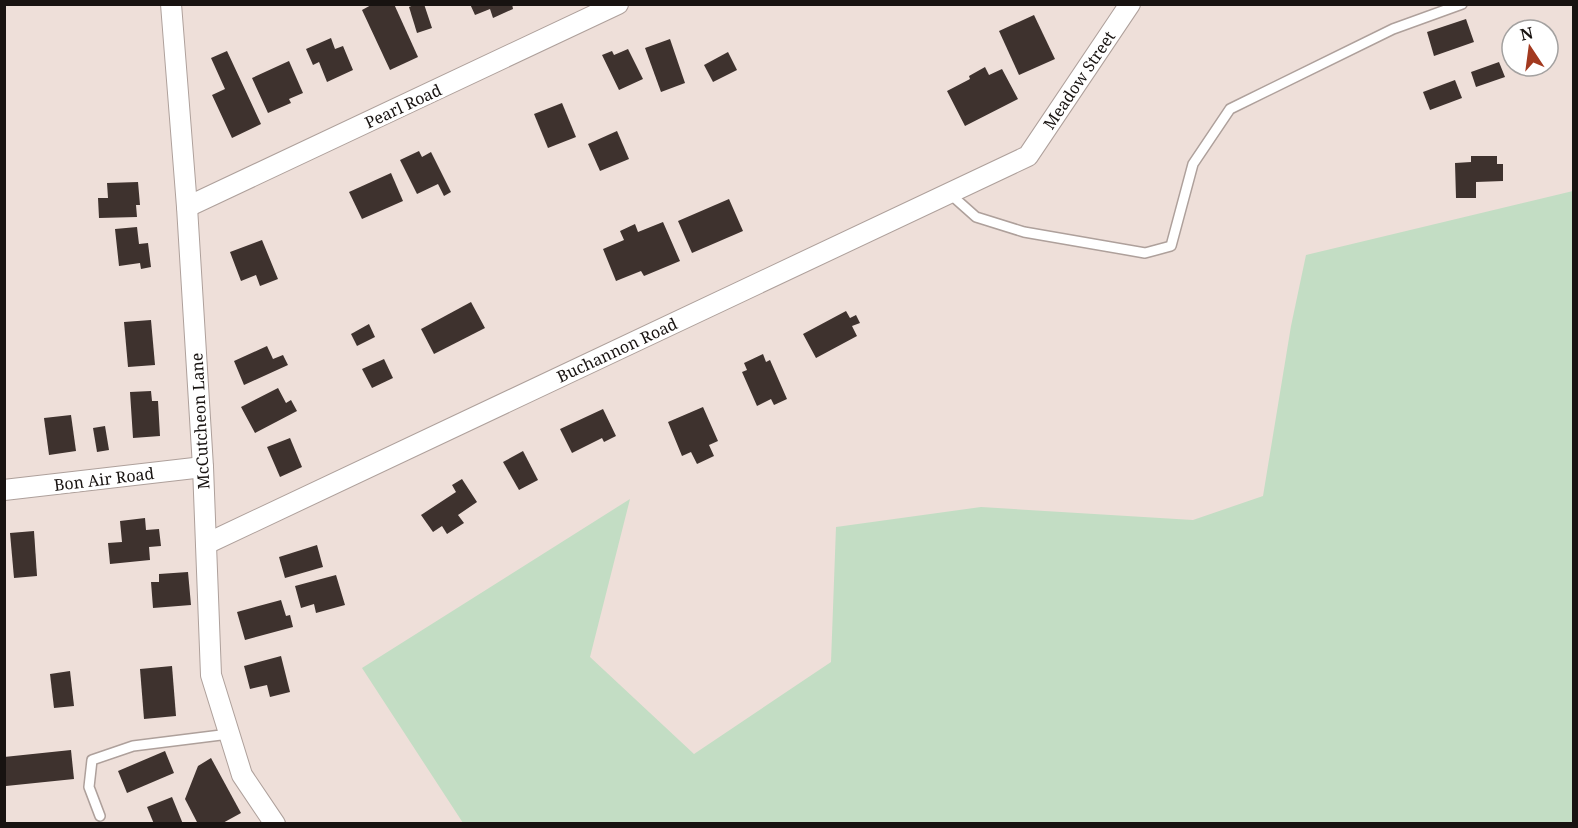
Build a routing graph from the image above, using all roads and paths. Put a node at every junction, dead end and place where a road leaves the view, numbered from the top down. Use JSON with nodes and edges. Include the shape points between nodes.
{"nodes":[{"id":1,"x":171,"y":4,"type":"edge"},
{"id":2,"x":618,"y":4,"type":"edge"},
{"id":3,"x":1130,"y":4,"type":"edge"},
{"id":4,"x":1462,"y":4,"type":"edge"},
{"id":5,"x":1028,"y":156,"type":"joint"},
{"id":6,"x":950,"y":193,"type":"junction"},
{"id":7,"x":188,"y":207,"type":"junction"},
{"id":8,"x":203,"y":467,"type":"junction"},
{"id":9,"x":4,"y":490,"type":"edge"},
{"id":10,"x":206,"y":544,"type":"junction"},
{"id":11,"x":229,"y":734,"type":"junction"},
{"id":12,"x":100,"y":816,"type":"dead end"},
{"id":13,"x":275,"y":824,"type":"edge"}],
"edges":[{"from":1,"to":7,"type":"street","name":"McCutcheon Lane"},
{"from":2,"to":7,"type":"street","name":"Pearl Road"},
{"from":3,"to":5,"type":"street","name":"Meadow Street"},
{"from":4,"to":6,"type":"lane","via":[[1393,29],[1230,109],[1192,164],[1171,246],[1145,253],[1024,232],[976,217]]},
{"from":5,"to":6,"type":"street","name":"Buchannon Road"},
{"from":6,"to":10,"type":"street","name":"Buchannon Road"},
{"from":7,"to":8,"type":"street","name":"McCutcheon Lane"},
{"from":8,"to":9,"type":"street","name":"Bon Air Road"},
{"from":8,"to":10,"type":"street","name":"McCutcheon Lane"},
{"from":10,"to":11,"type":"street","name":"McCutcheon Lane","via":[[211,675]]},
{"from":11,"to":12,"type":"lane","via":[[132,746],[92,760],[89,787]]},
{"from":11,"to":13,"type":"street","name":"McCutcheon Lane","via":[[242,775]]}]}
